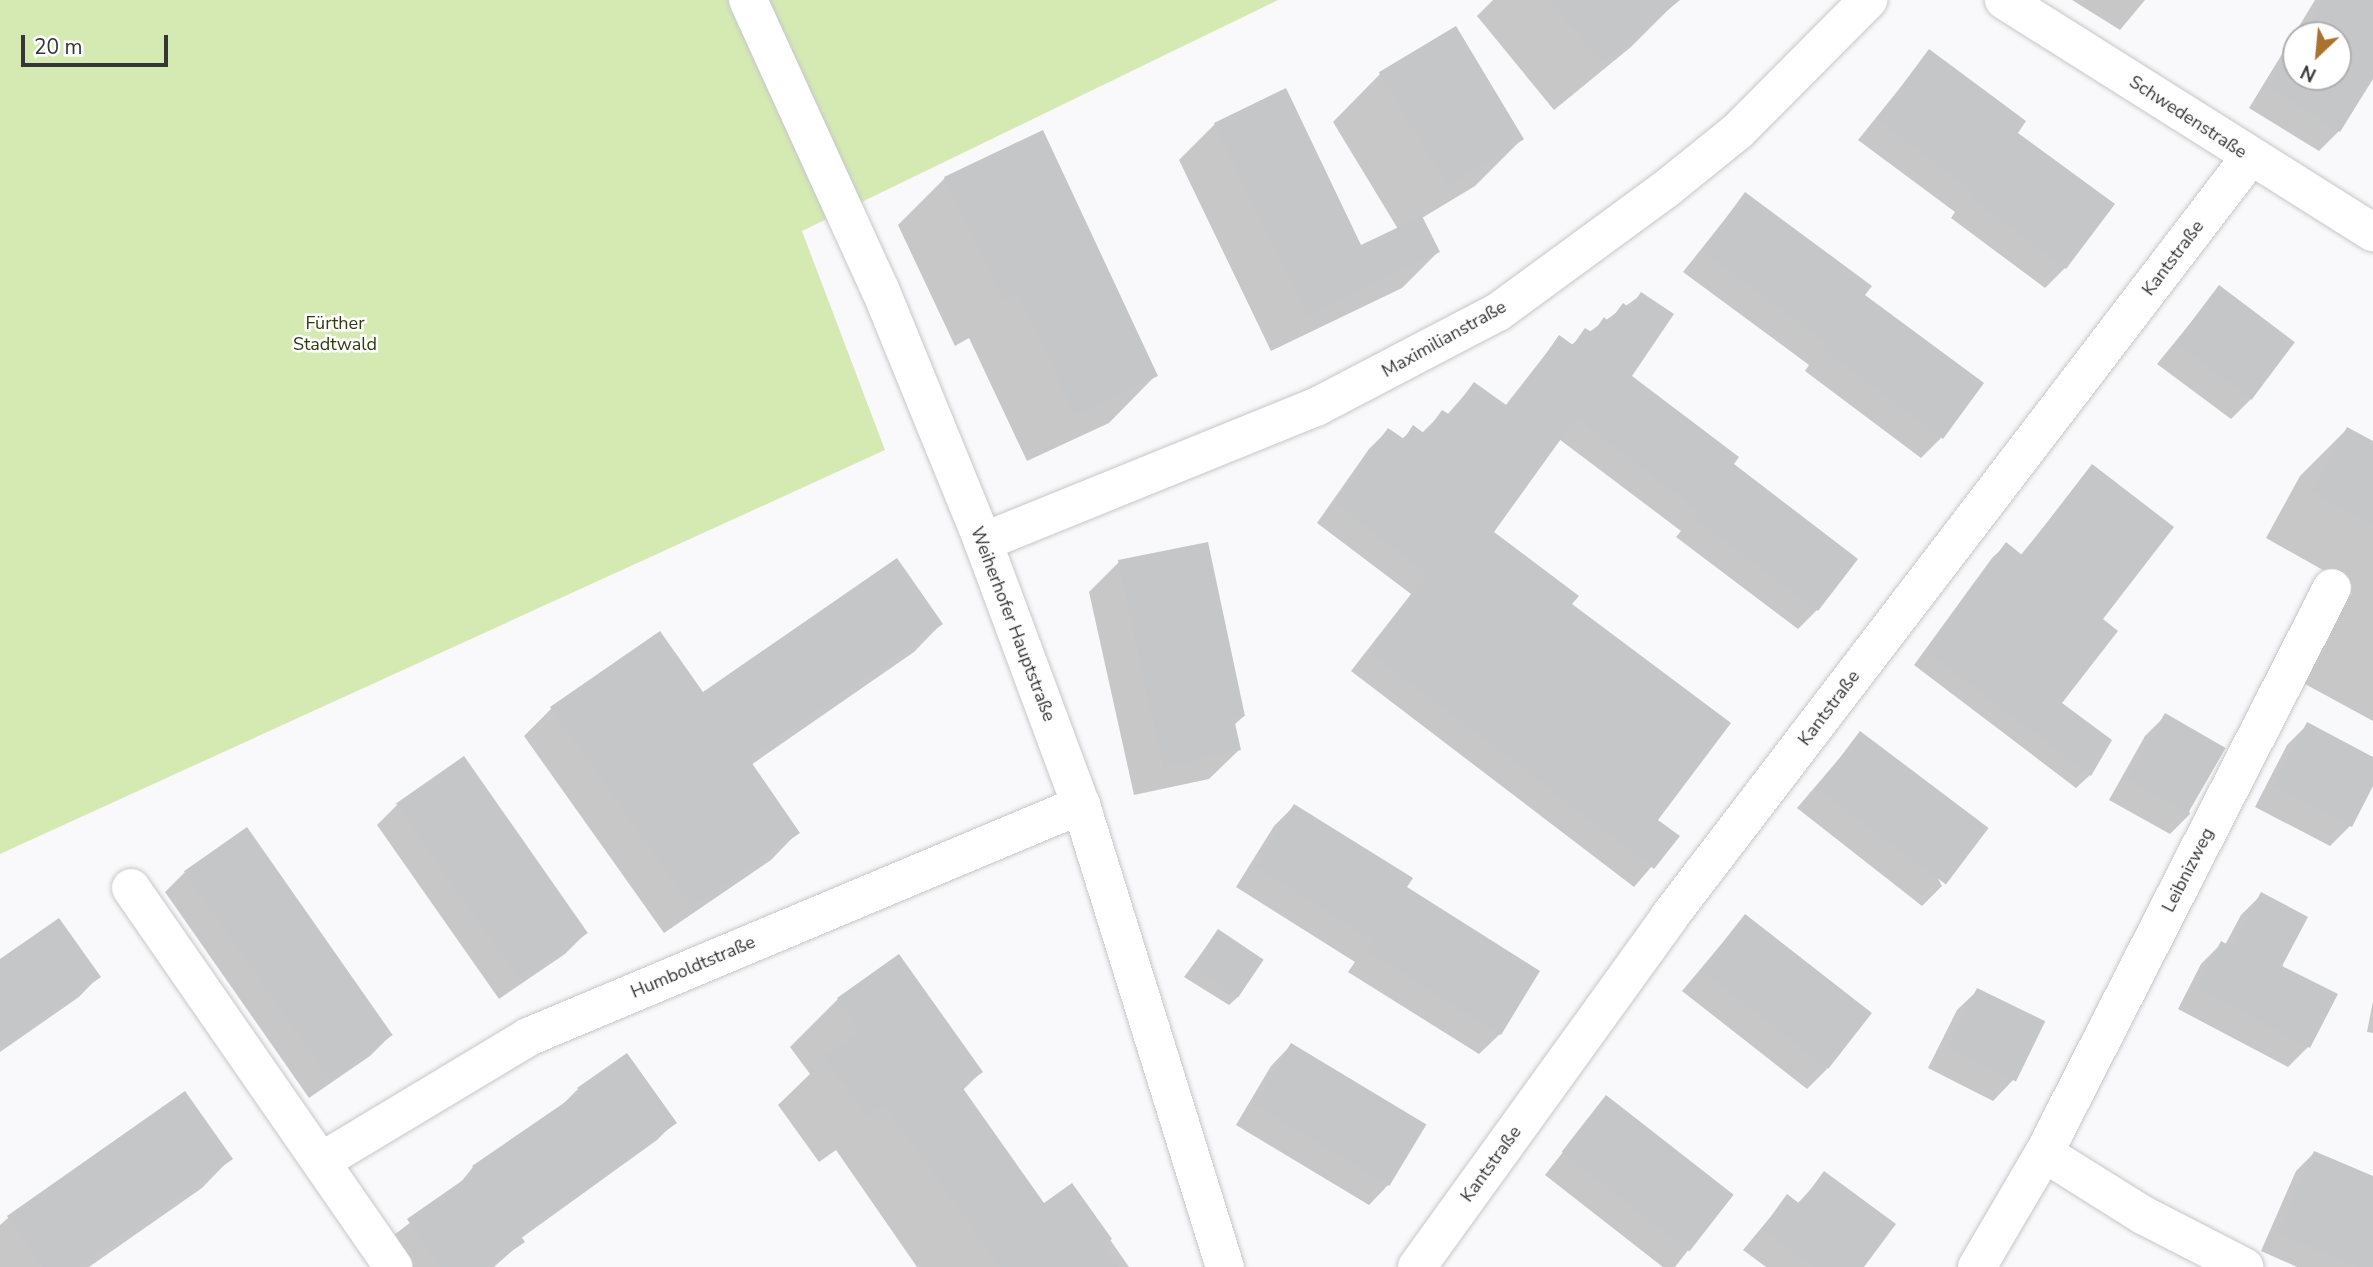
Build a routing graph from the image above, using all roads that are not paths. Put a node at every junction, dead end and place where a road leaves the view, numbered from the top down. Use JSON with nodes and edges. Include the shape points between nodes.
{"nodes":[{"id":1,"x":748,"y":0,"type":"edge"},
{"id":2,"x":1868,"y":0,"type":"edge"},
{"id":3,"x":2004,"y":0,"type":"edge"},
{"id":4,"x":2250,"y":157,"type":"junction"},
{"id":5,"x":2373,"y":232,"type":"edge"},
{"id":6,"x":983,"y":542,"type":"junction"},
{"id":7,"x":2332,"y":587,"type":"dead end"},
{"id":8,"x":1081,"y":805,"type":"junction"},
{"id":9,"x":131,"y":888,"type":"dead end"},
{"id":10,"x":2044,"y":1153,"type":"junction"},
{"id":11,"x":322,"y":1161,"type":"junction"},
{"id":12,"x":393,"y":1267,"type":"edge"},
{"id":13,"x":1225,"y":1267,"type":"edge"},
{"id":14,"x":1417,"y":1267,"type":"edge"},
{"id":15,"x":1977,"y":1267,"type":"edge"},
{"id":16,"x":2244,"y":1267,"type":"edge"}],
"edges":[{"from":1,"to":6,"type":"street","name":"Weiherhofer Hauptstraße","via":[[880,289]]},
{"from":2,"to":6,"type":"street","name":"Maximilianstraße","via":[[1738,131],[1498,312],[1316,407]]},
{"from":3,"to":4,"type":"street","name":"Schwedenstraße"},
{"from":4,"to":5,"type":"street","name":"Schwedenstraße"},
{"from":4,"to":14,"type":"street","name":"Kantstraße","via":[[1669,917]]},
{"from":6,"to":8,"type":"street","name":"Weiherhofer Hauptstraße"},
{"from":7,"to":10,"type":"street","name":"Leibnizweg"},
{"from":8,"to":11,"type":"street","name":"Humboldtstraße","via":[[528,1037]]},
{"from":8,"to":13,"type":"street","name":"Weiherhofer Hauptstraße"},
{"from":9,"to":11,"type":"street"},
{"from":10,"to":15,"type":"street","name":"Leibnizweg"},
{"from":10,"to":16,"type":"street","via":[[2143,1215]]},
{"from":11,"to":12,"type":"street"}]}
